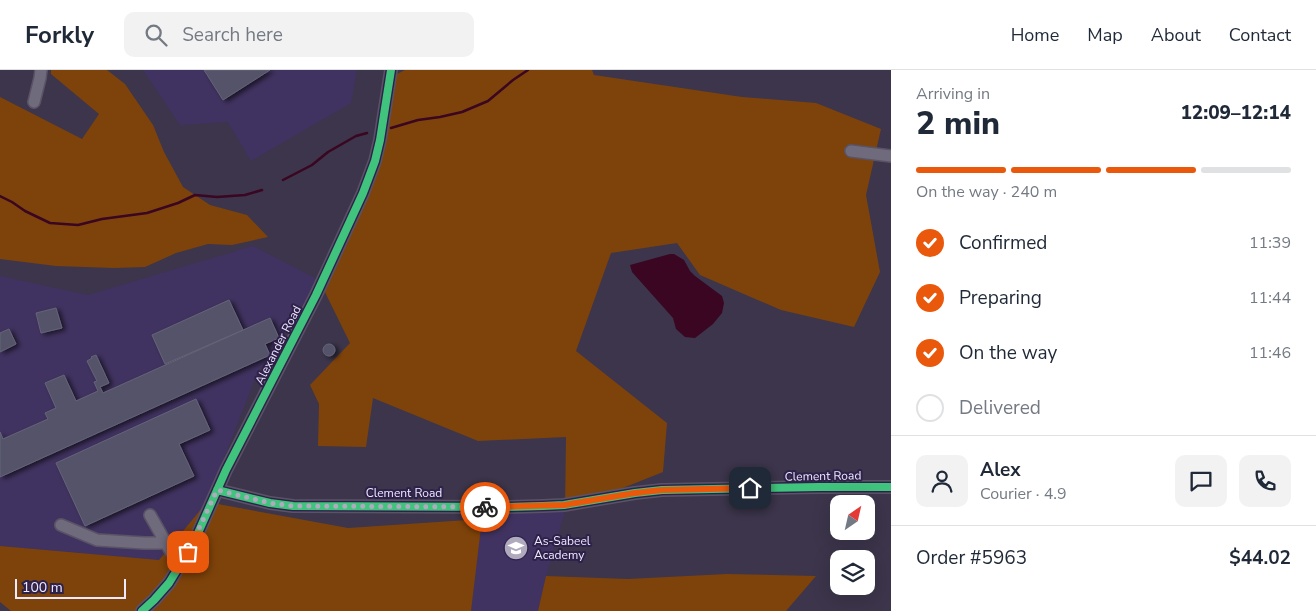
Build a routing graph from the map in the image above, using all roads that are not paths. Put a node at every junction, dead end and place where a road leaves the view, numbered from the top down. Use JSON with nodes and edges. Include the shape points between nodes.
{"nodes":[{"id":1,"x":41,"y":70,"type":"edge"},
{"id":2,"x":391,"y":70,"type":"edge"},
{"id":3,"x":34,"y":102,"type":"dead end"},
{"id":4,"x":851,"y":151,"type":"dead end"},
{"id":5,"x":891,"y":156,"type":"edge"},
{"id":6,"x":891,"y":487,"type":"edge"},
{"id":7,"x":217,"y":490,"type":"junction"},
{"id":8,"x":150,"y":515,"type":"dead end"},
{"id":9,"x":60,"y":525,"type":"dead end"},
{"id":10,"x":164,"y":543,"type":"junction"},
{"id":11,"x":183,"y":561,"type":"junction"},
{"id":12,"x":142,"y":611,"type":"edge"}],
"edges":[{"from":1,"to":3,"type":"street"},
{"from":2,"to":7,"type":"street","name":"Alexander Road","via":[[380,140],[369,181],[316,296]]},
{"from":4,"to":5,"type":"street"},
{"from":6,"to":7,"type":"street","name":"Clement Road","via":[[662,490],[564,505],[507,507],[293,506]]},
{"from":7,"to":11,"type":"street","name":"Alexander Road"},
{"from":8,"to":10,"type":"street"},
{"from":9,"to":10,"type":"street","via":[[97,540]]},
{"from":10,"to":11,"type":"street"},
{"from":11,"to":12,"type":"street","name":"Alexander Road","via":[[162,592]]}]}
